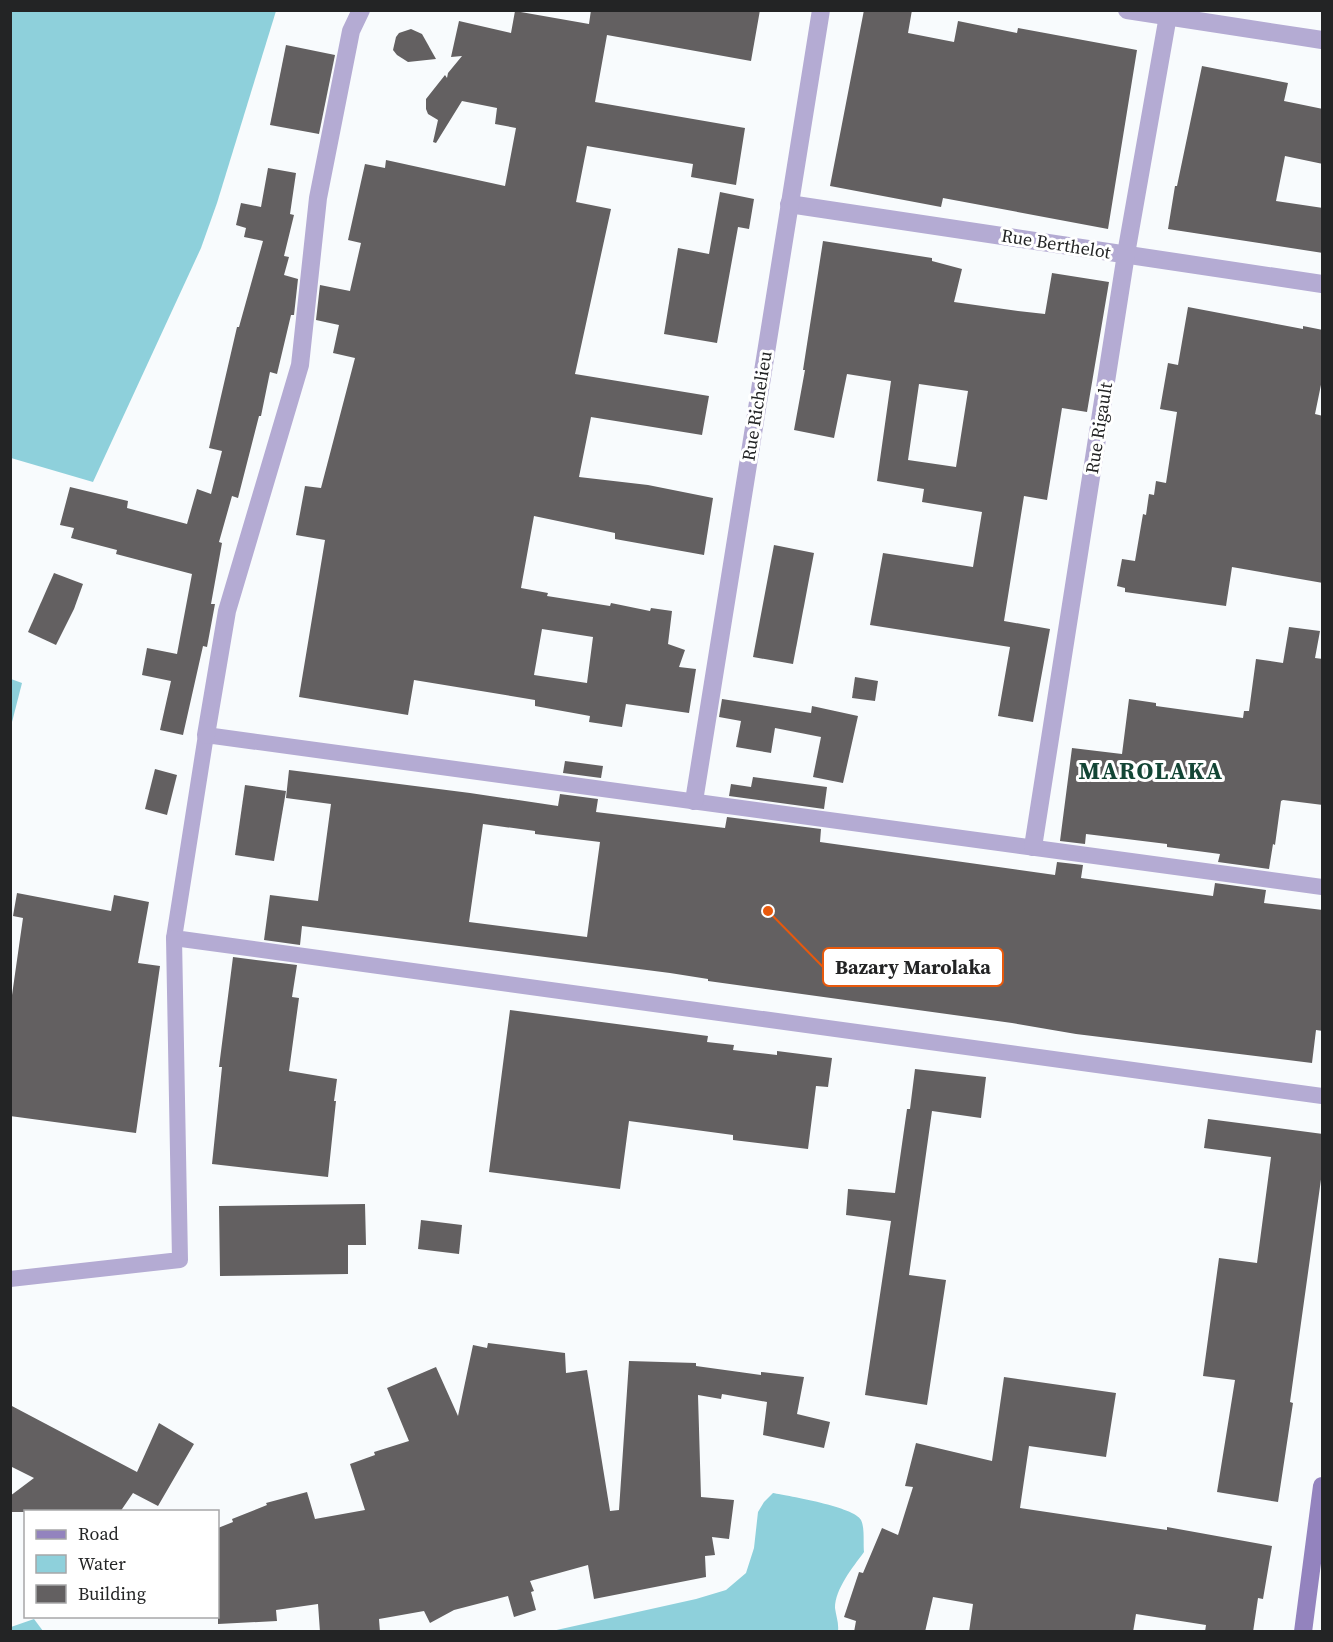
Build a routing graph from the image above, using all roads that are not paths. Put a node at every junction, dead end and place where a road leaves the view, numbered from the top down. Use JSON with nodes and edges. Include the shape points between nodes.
{"nodes":[{"id":1,"x":361,"y":10,"type":"edge"},
{"id":2,"x":821,"y":10,"type":"edge"},
{"id":3,"x":1127,"y":10,"type":"edge"},
{"id":4,"x":1169,"y":14,"type":"edge"},
{"id":5,"x":1323,"y":40,"type":"edge"},
{"id":6,"x":789,"y":204,"type":"junction"},
{"id":7,"x":1126,"y":254,"type":"junction"},
{"id":8,"x":1323,"y":284,"type":"edge"},
{"id":9,"x":206,"y":735,"type":"junction"},
{"id":10,"x":694,"y":801,"type":"junction"},
{"id":11,"x":1034,"y":847,"type":"junction"},
{"id":12,"x":1323,"y":887,"type":"edge"},
{"id":13,"x":174,"y":938,"type":"junction"},
{"id":14,"x":1323,"y":1096,"type":"edge"},
{"id":15,"x":10,"y":1279,"type":"edge"},
{"id":16,"x":1323,"y":1486,"type":"edge"},
{"id":17,"x":1320,"y":1526,"type":"edge"},
{"id":18,"x":1303,"y":1632,"type":"edge"}],
"edges":[{"from":1,"to":9,"type":"street","via":[[351,31],[318,198],[300,365],[227,610]]},
{"from":2,"to":6,"type":"street","name":"Rue Richelieu"},
{"from":3,"to":4,"type":"street"},
{"from":4,"to":5,"type":"street"},
{"from":4,"to":7,"type":"street","name":"Rue Rigault"},
{"from":6,"to":7,"type":"street","name":"Rue Berthelot"},
{"from":6,"to":10,"type":"street","name":"Rue Richelieu"},
{"from":7,"to":8,"type":"street","name":"Rue Berthelot"},
{"from":7,"to":11,"type":"street","name":"Rue Rigault"},
{"from":9,"to":10,"type":"lane"},
{"from":9,"to":13,"type":"lane"},
{"from":10,"to":11,"type":"lane"},
{"from":11,"to":12,"type":"lane"},
{"from":13,"to":14,"type":"lane"},
{"from":13,"to":15,"type":"lane","via":[[180,1260]]},
{"from":16,"to":17,"type":"main road"},
{"from":17,"to":18,"type":"main road"}]}
